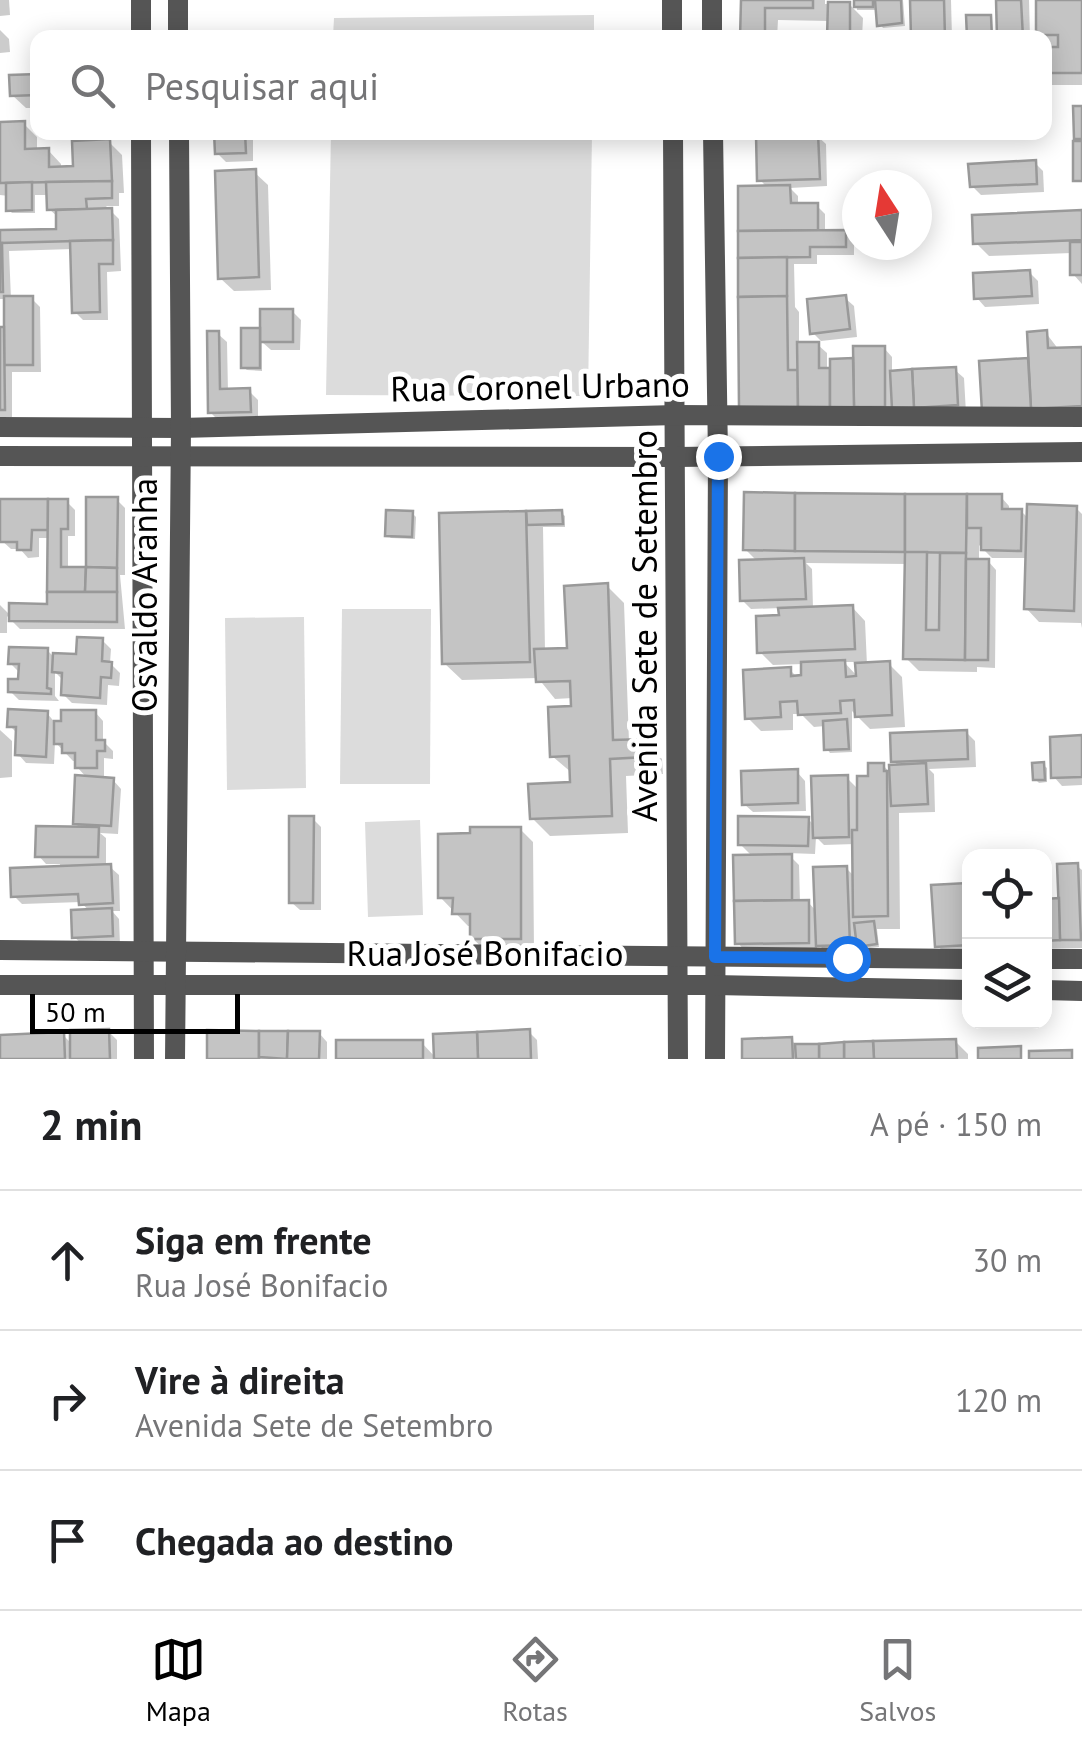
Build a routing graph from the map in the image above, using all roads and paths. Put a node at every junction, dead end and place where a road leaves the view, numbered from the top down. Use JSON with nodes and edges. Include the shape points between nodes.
{"nodes":[{"id":1,"x":141,"y":0,"type":"edge"},
{"id":2,"x":178,"y":0,"type":"edge"},
{"id":3,"x":672,"y":0,"type":"edge"},
{"id":4,"x":712,"y":0,"type":"edge"},
{"id":5,"x":141,"y":30,"type":"edge"},
{"id":6,"x":178,"y":30,"type":"edge"},
{"id":7,"x":672,"y":30,"type":"edge"},
{"id":8,"x":712,"y":30,"type":"edge"},
{"id":9,"x":141,"y":140,"type":"edge"},
{"id":10,"x":179,"y":140,"type":"edge"},
{"id":11,"x":673,"y":140,"type":"edge"},
{"id":12,"x":713,"y":140,"type":"edge"},
{"id":13,"x":676,"y":414,"type":"junction"},
{"id":14,"x":716,"y":416,"type":"junction"},
{"id":15,"x":1082,"y":416,"type":"edge"},
{"id":16,"x":0,"y":427,"type":"edge"},
{"id":17,"x":140,"y":428,"type":"junction"},
{"id":18,"x":180,"y":428,"type":"junction"},
{"id":19,"x":1082,"y":452,"type":"edge"},
{"id":20,"x":0,"y":456,"type":"edge"},
{"id":21,"x":140,"y":456,"type":"junction"},
{"id":22,"x":718,"y":456,"type":"junction"},
{"id":23,"x":179,"y":457,"type":"junction"},
{"id":24,"x":675,"y":457,"type":"junction"},
{"id":25,"x":0,"y":950,"type":"edge"},
{"id":26,"x":143,"y":951,"type":"junction"},
{"id":27,"x":175,"y":953,"type":"junction"},
{"id":28,"x":679,"y":956,"type":"junction"},
{"id":29,"x":715,"y":957,"type":"junction"},
{"id":30,"x":847,"y":958,"type":"junction"},
{"id":31,"x":962,"y":959,"type":"edge"},
{"id":32,"x":1052,"y":959,"type":"edge"},
{"id":33,"x":1082,"y":959,"type":"edge"},
{"id":34,"x":144,"y":984,"type":"junction"},
{"id":35,"x":0,"y":985,"type":"edge"},
{"id":36,"x":714,"y":985,"type":"junction"},
{"id":37,"x":173,"y":986,"type":"junction"},
{"id":38,"x":680,"y":986,"type":"junction"},
{"id":39,"x":844,"y":989,"type":"junction"},
{"id":40,"x":962,"y":990,"type":"edge"},
{"id":41,"x":1052,"y":990,"type":"edge"},
{"id":42,"x":1082,"y":991,"type":"edge"},
{"id":43,"x":144,"y":1059,"type":"edge"},
{"id":44,"x":175,"y":1059,"type":"edge"},
{"id":45,"x":678,"y":1059,"type":"edge"},
{"id":46,"x":715,"y":1059,"type":"edge"}],
"edges":[{"from":1,"to":5,"type":"street"},
{"from":2,"to":6,"type":"street"},
{"from":3,"to":7,"type":"street"},
{"from":4,"to":8,"type":"street"},
{"from":9,"to":17,"type":"street","name":"Osvaldo Aranha"},
{"from":10,"to":18,"type":"street","name":"Osvaldo Aranha"},
{"from":11,"to":13,"type":"street","name":"Avenida Sete de Setembro"},
{"from":12,"to":14,"type":"street","name":"Avenida Sete de Setembro"},
{"from":13,"to":14,"type":"street","name":"Rua Coronel Urbano"},
{"from":13,"to":18,"type":"street","name":"Rua Coronel Urbano"},
{"from":13,"to":24,"type":"street","name":"Avenida Sete de Setembro"},
{"from":14,"to":15,"type":"street","name":"Rua Coronel Urbano"},
{"from":14,"to":22,"type":"street","name":"Avenida Sete de Setembro"},
{"from":16,"to":17,"type":"street","name":"Rua Coronel Urbano"},
{"from":17,"to":18,"type":"street","name":"Rua Coronel Urbano"},
{"from":17,"to":21,"type":"street","name":"Osvaldo Aranha"},
{"from":18,"to":23,"type":"street","name":"Osvaldo Aranha"},
{"from":19,"to":22,"type":"street","name":"Rua Coronel Urbano"},
{"from":20,"to":21,"type":"street","name":"Rua Coronel Urbano"},
{"from":21,"to":23,"type":"street","name":"Rua Coronel Urbano"},
{"from":21,"to":26,"type":"street","name":"Osvaldo Aranha"},
{"from":22,"to":24,"type":"street","name":"Rua Coronel Urbano"},
{"from":22,"to":29,"type":"street","name":"Avenida Sete de Setembro"},
{"from":23,"to":24,"type":"street","name":"Rua Coronel Urbano"},
{"from":23,"to":27,"type":"street","name":"Osvaldo Aranha"},
{"from":24,"to":28,"type":"street","name":"Avenida Sete de Setembro"},
{"from":25,"to":26,"type":"street","name":"Rua José Bonifacio"},
{"from":26,"to":27,"type":"street","name":"Rua José Bonifacio"},
{"from":26,"to":34,"type":"street","name":"Osvaldo Aranha"},
{"from":27,"to":28,"type":"street","name":"Rua José Bonifacio"},
{"from":27,"to":37,"type":"street","name":"Osvaldo Aranha"},
{"from":28,"to":29,"type":"street","name":"Rua José Bonifacio"},
{"from":28,"to":38,"type":"street","name":"Avenida Sete de Setembro"},
{"from":29,"to":30,"type":"street","name":"Rua José Bonifacio"},
{"from":29,"to":36,"type":"street","name":"Avenida Sete de Setembro"},
{"from":30,"to":31,"type":"street","name":"Rua José Bonifacio"},
{"from":30,"to":39,"type":"street"},
{"from":32,"to":33,"type":"street"},
{"from":34,"to":35,"type":"street","name":"Rua José Bonifacio"},
{"from":34,"to":37,"type":"street","name":"Rua José Bonifacio"},
{"from":34,"to":43,"type":"street","name":"Osvaldo Aranha"},
{"from":36,"to":38,"type":"street","name":"Rua José Bonifacio"},
{"from":36,"to":39,"type":"street","name":"Rua José Bonifacio"},
{"from":36,"to":46,"type":"street","name":"Avenida Sete de Setembro"},
{"from":37,"to":38,"type":"street","name":"Rua José Bonifacio"},
{"from":37,"to":44,"type":"street","name":"Osvaldo Aranha"},
{"from":38,"to":45,"type":"street","name":"Avenida Sete de Setembro"},
{"from":39,"to":40,"type":"street","name":"Rua José Bonifacio"},
{"from":41,"to":42,"type":"street"}]}
